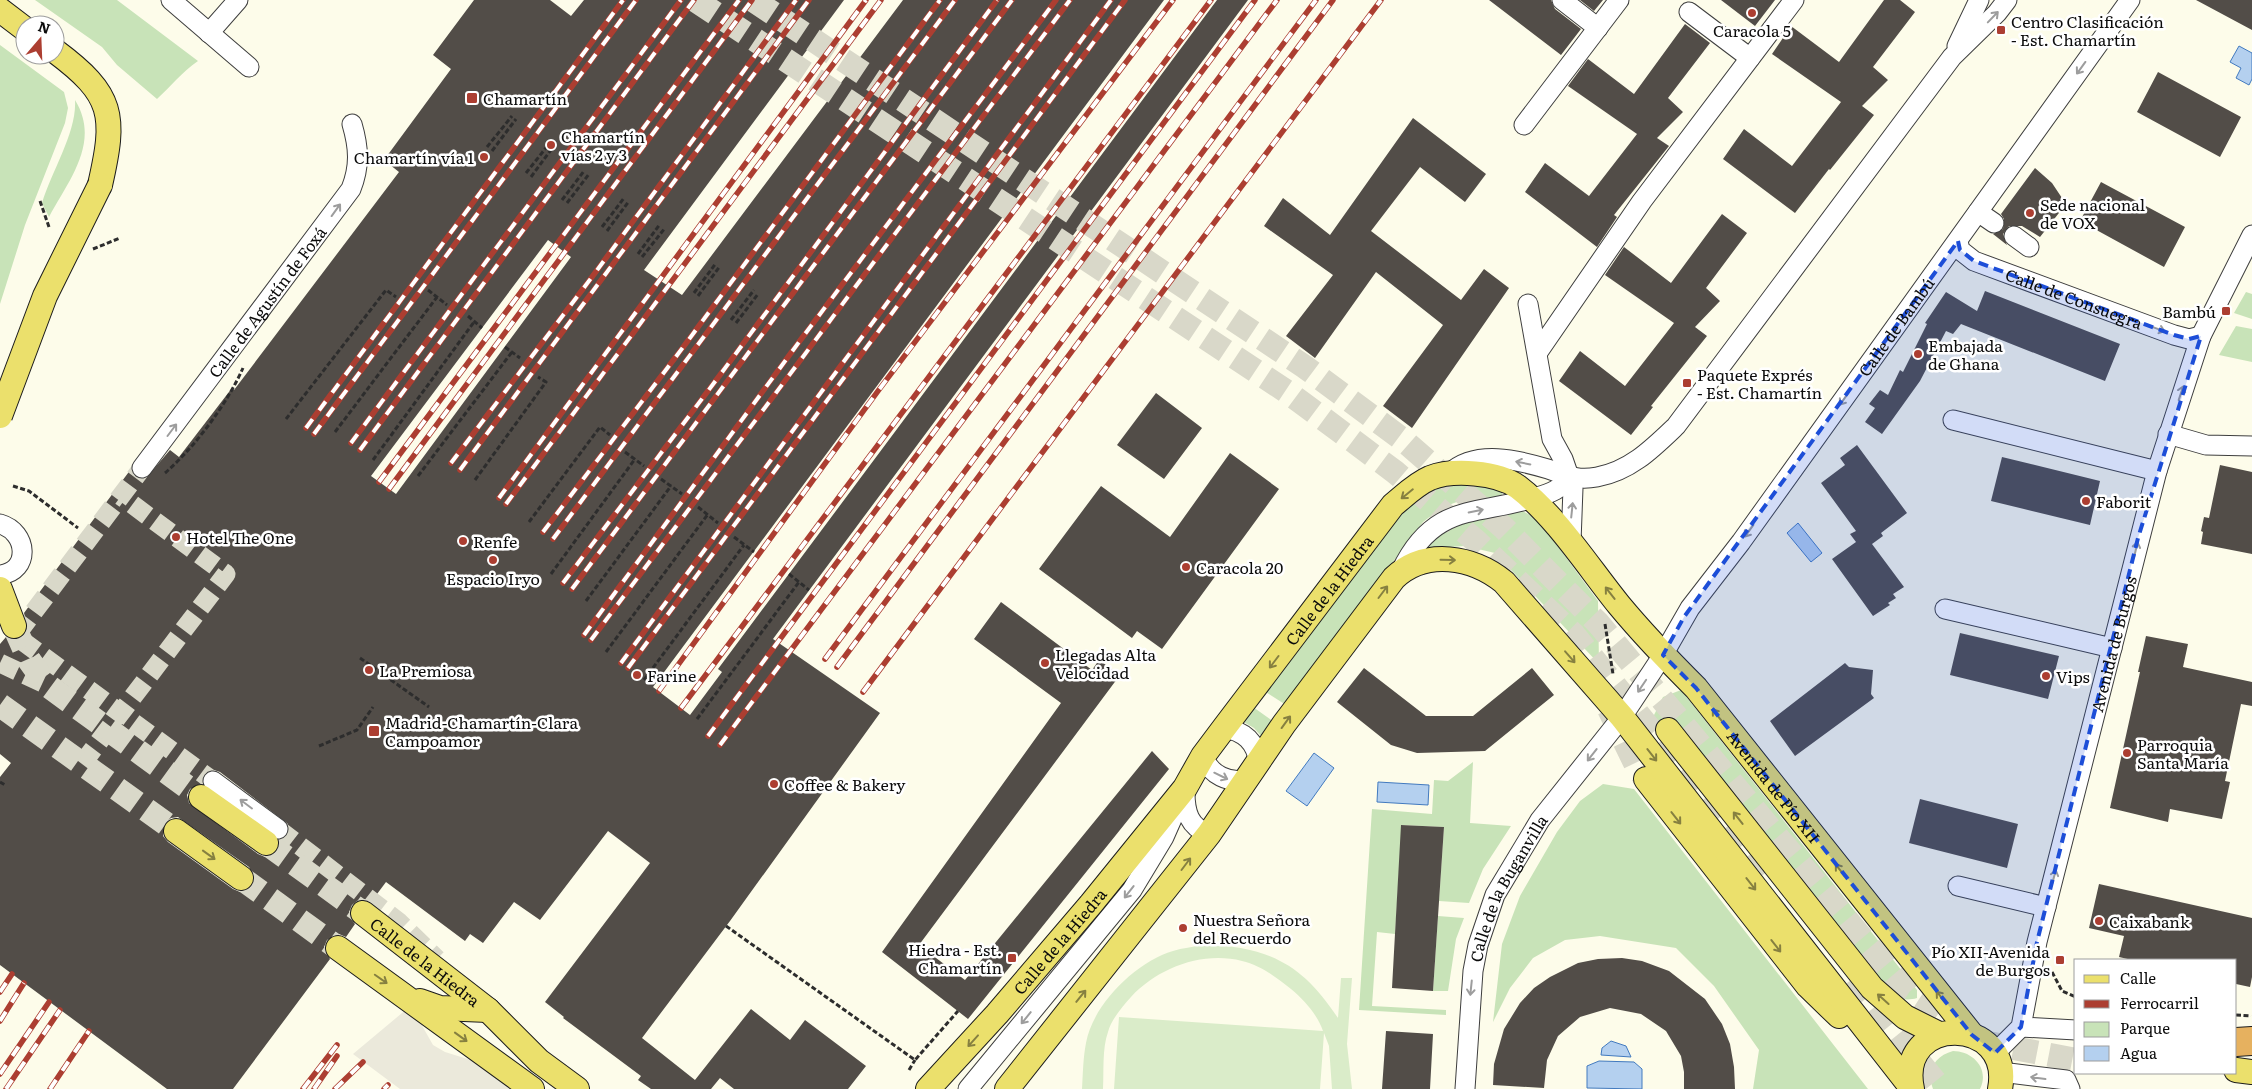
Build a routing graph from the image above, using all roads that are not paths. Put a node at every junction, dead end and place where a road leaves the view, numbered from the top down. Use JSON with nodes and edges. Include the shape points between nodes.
{"nodes":[{"id":1,"x":171,"y":0,"type":"edge"},
{"id":2,"x":238,"y":0,"type":"edge"},
{"id":3,"x":1562,"y":0,"type":"edge"},
{"id":4,"x":1620,"y":0,"type":"edge"},
{"id":5,"x":1794,"y":0,"type":"edge"},
{"id":6,"x":1978,"y":0,"type":"edge"},
{"id":7,"x":2007,"y":0,"type":"edge"},
{"id":8,"x":2130,"y":0,"type":"edge"},
{"id":9,"x":0,"y":10,"type":"edge"},
{"id":10,"x":1689,"y":12,"type":"dead end"},
{"id":11,"x":15,"y":21,"type":"edge"},
{"id":12,"x":1598,"y":28,"type":"junction"},
{"id":13,"x":208,"y":33,"type":"junction"},
{"id":14,"x":1952,"y":57,"type":"junction"},
{"id":15,"x":65,"y":58,"type":"edge"},
{"id":16,"x":1750,"y":58,"type":"junction"},
{"id":17,"x":249,"y":67,"type":"dead end"},
{"id":18,"x":352,"y":124,"type":"dead end"},
{"id":19,"x":1524,"y":125,"type":"dead end"},
{"id":20,"x":1978,"y":212,"type":"junction"},
{"id":21,"x":1994,"y":223,"type":"dead end"},
{"id":22,"x":2252,"y":235,"type":"edge"},
{"id":23,"x":1958,"y":241,"type":"junction"},
{"id":24,"x":1528,"y":304,"type":"dead end"},
{"id":25,"x":2201,"y":336,"type":"junction"},
{"id":26,"x":1538,"y":352,"type":"junction"},
{"id":27,"x":0,"y":416,"type":"edge"},
{"id":28,"x":1953,"y":420,"type":"dead end"},
{"id":29,"x":2168,"y":434,"type":"junction"},
{"id":30,"x":2252,"y":446,"type":"edge"},
{"id":31,"x":142,"y":468,"type":"tunnel mouth"},
{"id":32,"x":2157,"y":471,"type":"junction"},
{"id":33,"x":1450,"y":473,"type":"junction"},
{"id":34,"x":1569,"y":478,"type":"junction"},
{"id":35,"x":1530,"y":499,"type":"junction"},
{"id":36,"x":0,"y":524,"type":"edge"},
{"id":37,"x":1571,"y":542,"type":"junction"},
{"id":38,"x":1401,"y":571,"type":"junction"},
{"id":39,"x":1,"y":581,"type":"edge"},
{"id":40,"x":1944,"y":609,"type":"dead end"},
{"id":41,"x":14,"y":626,"type":"tunnel mouth"},
{"id":42,"x":2112,"y":648,"type":"junction"},
{"id":43,"x":1663,"y":655,"type":"junction"},
{"id":44,"x":1622,"y":717,"type":"junction"},
{"id":45,"x":1224,"y":728,"type":"junction"},
{"id":46,"x":1668,"y":730,"type":"dead end"},
{"id":47,"x":1203,"y":756,"type":"junction"},
{"id":48,"x":1253,"y":771,"type":"junction"},
{"id":49,"x":1646,"y":780,"type":"tunnel mouth"},
{"id":50,"x":1185,"y":788,"type":"junction"},
{"id":51,"x":208,"y":789,"type":"tunnel mouth"},
{"id":52,"x":176,"y":831,"type":"tunnel mouth"},
{"id":53,"x":1209,"y":834,"type":"junction"},
{"id":54,"x":272,"y":836,"type":"tunnel mouth"},
{"id":55,"x":1155,"y":854,"type":"junction"},
{"id":56,"x":241,"y":878,"type":"tunnel mouth"},
{"id":57,"x":1958,"y":886,"type":"dead end"},
{"id":58,"x":1163,"y":895,"type":"junction"},
{"id":59,"x":2046,"y":907,"type":"junction"},
{"id":60,"x":363,"y":913,"type":"tunnel mouth"},
{"id":61,"x":338,"y":948,"type":"tunnel mouth"},
{"id":62,"x":407,"y":997,"type":"junction"},
{"id":63,"x":488,"y":1010,"type":"junction"},
{"id":64,"x":2021,"y":1027,"type":"junction"},
{"id":65,"x":2074,"y":1030,"type":"edge"},
{"id":66,"x":1939,"y":1034,"type":"junction"},
{"id":67,"x":1972,"y":1035,"type":"junction"},
{"id":68,"x":2252,"y":1041,"type":"edge"},
{"id":69,"x":2237,"y":1042,"type":"edge"},
{"id":70,"x":2237,"y":1042,"type":"edge"},
{"id":71,"x":2252,"y":1045,"type":"edge"},
{"id":72,"x":1884,"y":1051,"type":"junction"},
{"id":73,"x":2237,"y":1070,"type":"edge"},
{"id":74,"x":1999,"y":1072,"type":"edge"},
{"id":75,"x":2252,"y":1072,"type":"edge"},
{"id":76,"x":526,"y":1085,"type":"edge"},
{"id":77,"x":1912,"y":1088,"type":"edge"},
{"id":78,"x":577,"y":1089,"type":"edge"},
{"id":79,"x":928,"y":1089,"type":"edge"},
{"id":80,"x":968,"y":1089,"type":"edge"},
{"id":81,"x":1007,"y":1089,"type":"edge"},
{"id":82,"x":1465,"y":1089,"type":"edge"},
{"id":83,"x":2070,"y":1089,"type":"edge"}],
"edges":[{"from":1,"to":13,"type":"street"},
{"from":2,"to":13,"type":"street"},
{"from":3,"to":12,"type":"street"},
{"from":4,"to":12,"type":"street"},
{"from":5,"to":16,"type":"street"},
{"from":6,"to":14,"type":"street"},
{"from":14,"to":7,"type":"street","one_way":true},
{"from":8,"to":20,"type":"street","name":"Calle de Bambú","one_way":true},
{"from":9,"to":11,"type":"main road"},
{"from":10,"to":16,"type":"street"},
{"from":12,"to":19,"type":"street"},
{"from":13,"to":17,"type":"street"},
{"from":14,"to":34,"type":"street","name":"Calle de la Hiedra","via":[[1676,426],[1630,466],[1595,478]]},
{"from":15,"to":27,"type":"main road","bridge":true,"via":[[98,91],[109,113],[110,145],[100,184],[45,296]]},
{"from":16,"to":26,"type":"street","via":[[1642,201]]},
{"from":31,"to":18,"type":"street","name":"Calle de Agustín de Foxá","one_way":true,"via":[[351,189],[358,160]]},
{"from":20,"to":21,"type":"street"},
{"from":20,"to":23,"type":"street","name":"Calle de Bambú"},
{"from":22,"to":25,"type":"street","name":"Avenida de Burgos"},
{"from":23,"to":25,"type":"street","name":"Calle de Consuegra","one_way":true,"via":[[1960,250],[1974,262],[2174,335],[2189,339]]},
{"from":23,"to":43,"type":"street","name":"Calle de Bambú","one_way":true,"via":[[1690,608]]},
{"from":24,"to":26,"type":"street"},
{"from":29,"to":25,"type":"street","name":"Avenida de Burgos","one_way":true},
{"from":26,"to":34,"type":"street","via":[[1552,439],[1564,459]]},
{"from":28,"to":32,"type":"street"},
{"from":29,"to":30,"type":"street","via":[[2206,445]]},
{"from":29,"to":32,"type":"street","name":"Avenida de Burgos"},
{"from":42,"to":32,"type":"street","name":"Avenida de Burgos","one_way":true},
{"from":34,"to":33,"type":"street","name":"Calle de la Hiedra","one_way":true,"via":[[1522,462],[1482,458],[1466,461]]},
{"from":33,"to":35,"type":"main road","name":"Calle de la Hiedra","via":[[1497,478],[1517,486]]},
{"from":33,"to":45,"type":"main road","name":"Calle de la Hiedra","one_way":true,"via":[[1430,478],[1393,505]]},
{"from":34,"to":35,"type":"street","via":[[1558,489]]},
{"from":37,"to":34,"type":"street","one_way":true,"via":[[1573,488]]},
{"from":35,"to":37,"type":"main road","name":"Calle de la Hiedra"},
{"from":38,"to":35,"type":"street","one_way":true,"via":[[1422,538],[1439,522]]},
{"from":36,"to":39,"type":"street","via":[[14,531],[22,542],[23,550],[18,565]]},
{"from":43,"to":37,"type":"main road","name":"Avenida de Pío XII","one_way":true,"via":[[1619,605]]},
{"from":38,"to":44,"type":"main road","one_way":true,"via":[[1414,564],[1444,560],[1464,560],[1490,571],[1504,582]]},
{"from":48,"to":38,"type":"main road","one_way":true,"via":[[1287,720]]},
{"from":39,"to":41,"type":"main road"},
{"from":40,"to":42,"type":"street"},
{"from":59,"to":42,"type":"street","name":"Avenida de Burgos","one_way":true},
{"from":43,"to":44,"type":"street","name":"Calle de Bambú","one_way":true},
{"from":67,"to":43,"type":"main road","name":"Avenida de Pío XII","one_way":true,"via":[[1696,688]]},
{"from":44,"to":72,"type":"main road","one_way":true},
{"from":44,"to":82,"type":"street","name":"Calle de la Buganvilla","one_way":true,"via":[[1540,820],[1495,895],[1473,971]]},
{"from":45,"to":47,"type":"main road","name":"Calle de la Hiedra"},
{"from":45,"to":48,"type":"street","via":[[1244,735],[1253,744]]},
{"from":66,"to":46,"type":"main road","one_way":true,"via":[[1905,1018],[1872,988]]},
{"from":47,"to":48,"type":"street","one_way":true,"via":[[1206,764],[1222,777],[1239,781]]},
{"from":47,"to":50,"type":"main road","name":"Calle de la Hiedra"},
{"from":48,"to":53,"type":"main road"},
{"from":49,"to":72,"type":"main road","one_way":true,"via":[[1808,986],[1839,1016]]},
{"from":50,"to":53,"type":"street","via":[[1185,807],[1190,822],[1199,831]]},
{"from":50,"to":55,"type":"street","name":"Calle de la Hiedra"},
{"from":50,"to":79,"type":"main road","name":"Calle de la Hiedra","one_way":true,"via":[[1091,904]]},
{"from":54,"to":51,"type":"main road","one_way":true},
{"from":52,"to":56,"type":"main road","one_way":true},
{"from":58,"to":53,"type":"main road","one_way":true},
{"from":55,"to":58,"type":"street","via":[[1156,882]]},
{"from":55,"to":80,"type":"street","name":"Calle de la Hiedra","one_way":true,"via":[[1132,890]]},
{"from":57,"to":59,"type":"street"},
{"from":81,"to":58,"type":"main road","one_way":true},
{"from":59,"to":64,"type":"street","name":"Avenida de Burgos","via":[[2036,942]]},
{"from":60,"to":63,"type":"main road","name":"Calle de la Hiedra"},
{"from":61,"to":62,"type":"main road","name":"Calle de la Hiedra","one_way":true},
{"from":62,"to":63,"type":"main road","name":"Calle de la Hiedra","via":[[440,1008]]},
{"from":62,"to":76,"type":"main road","name":"Calle de la Hiedra","one_way":true},
{"from":63,"to":78,"type":"main road","name":"Calle de la Hiedra","via":[[539,1061]]},
{"from":64,"to":65,"type":"street"},
{"from":64,"to":74,"type":"street"},
{"from":66,"to":67,"type":"main road","via":[[1960,1032]]},
{"from":66,"to":77,"type":"main road","via":[[1914,1058],[1910,1072]]},
{"from":67,"to":74,"type":"main road","via":[[1985,1042]]},
{"from":68,"to":69,"type":"highway"},
{"from":70,"to":71,"type":"main road"},
{"from":72,"to":77,"type":"main road"},
{"from":73,"to":75,"type":"main road"},
{"from":83,"to":74,"type":"street","one_way":true,"via":[[2066,1080]]}]}
